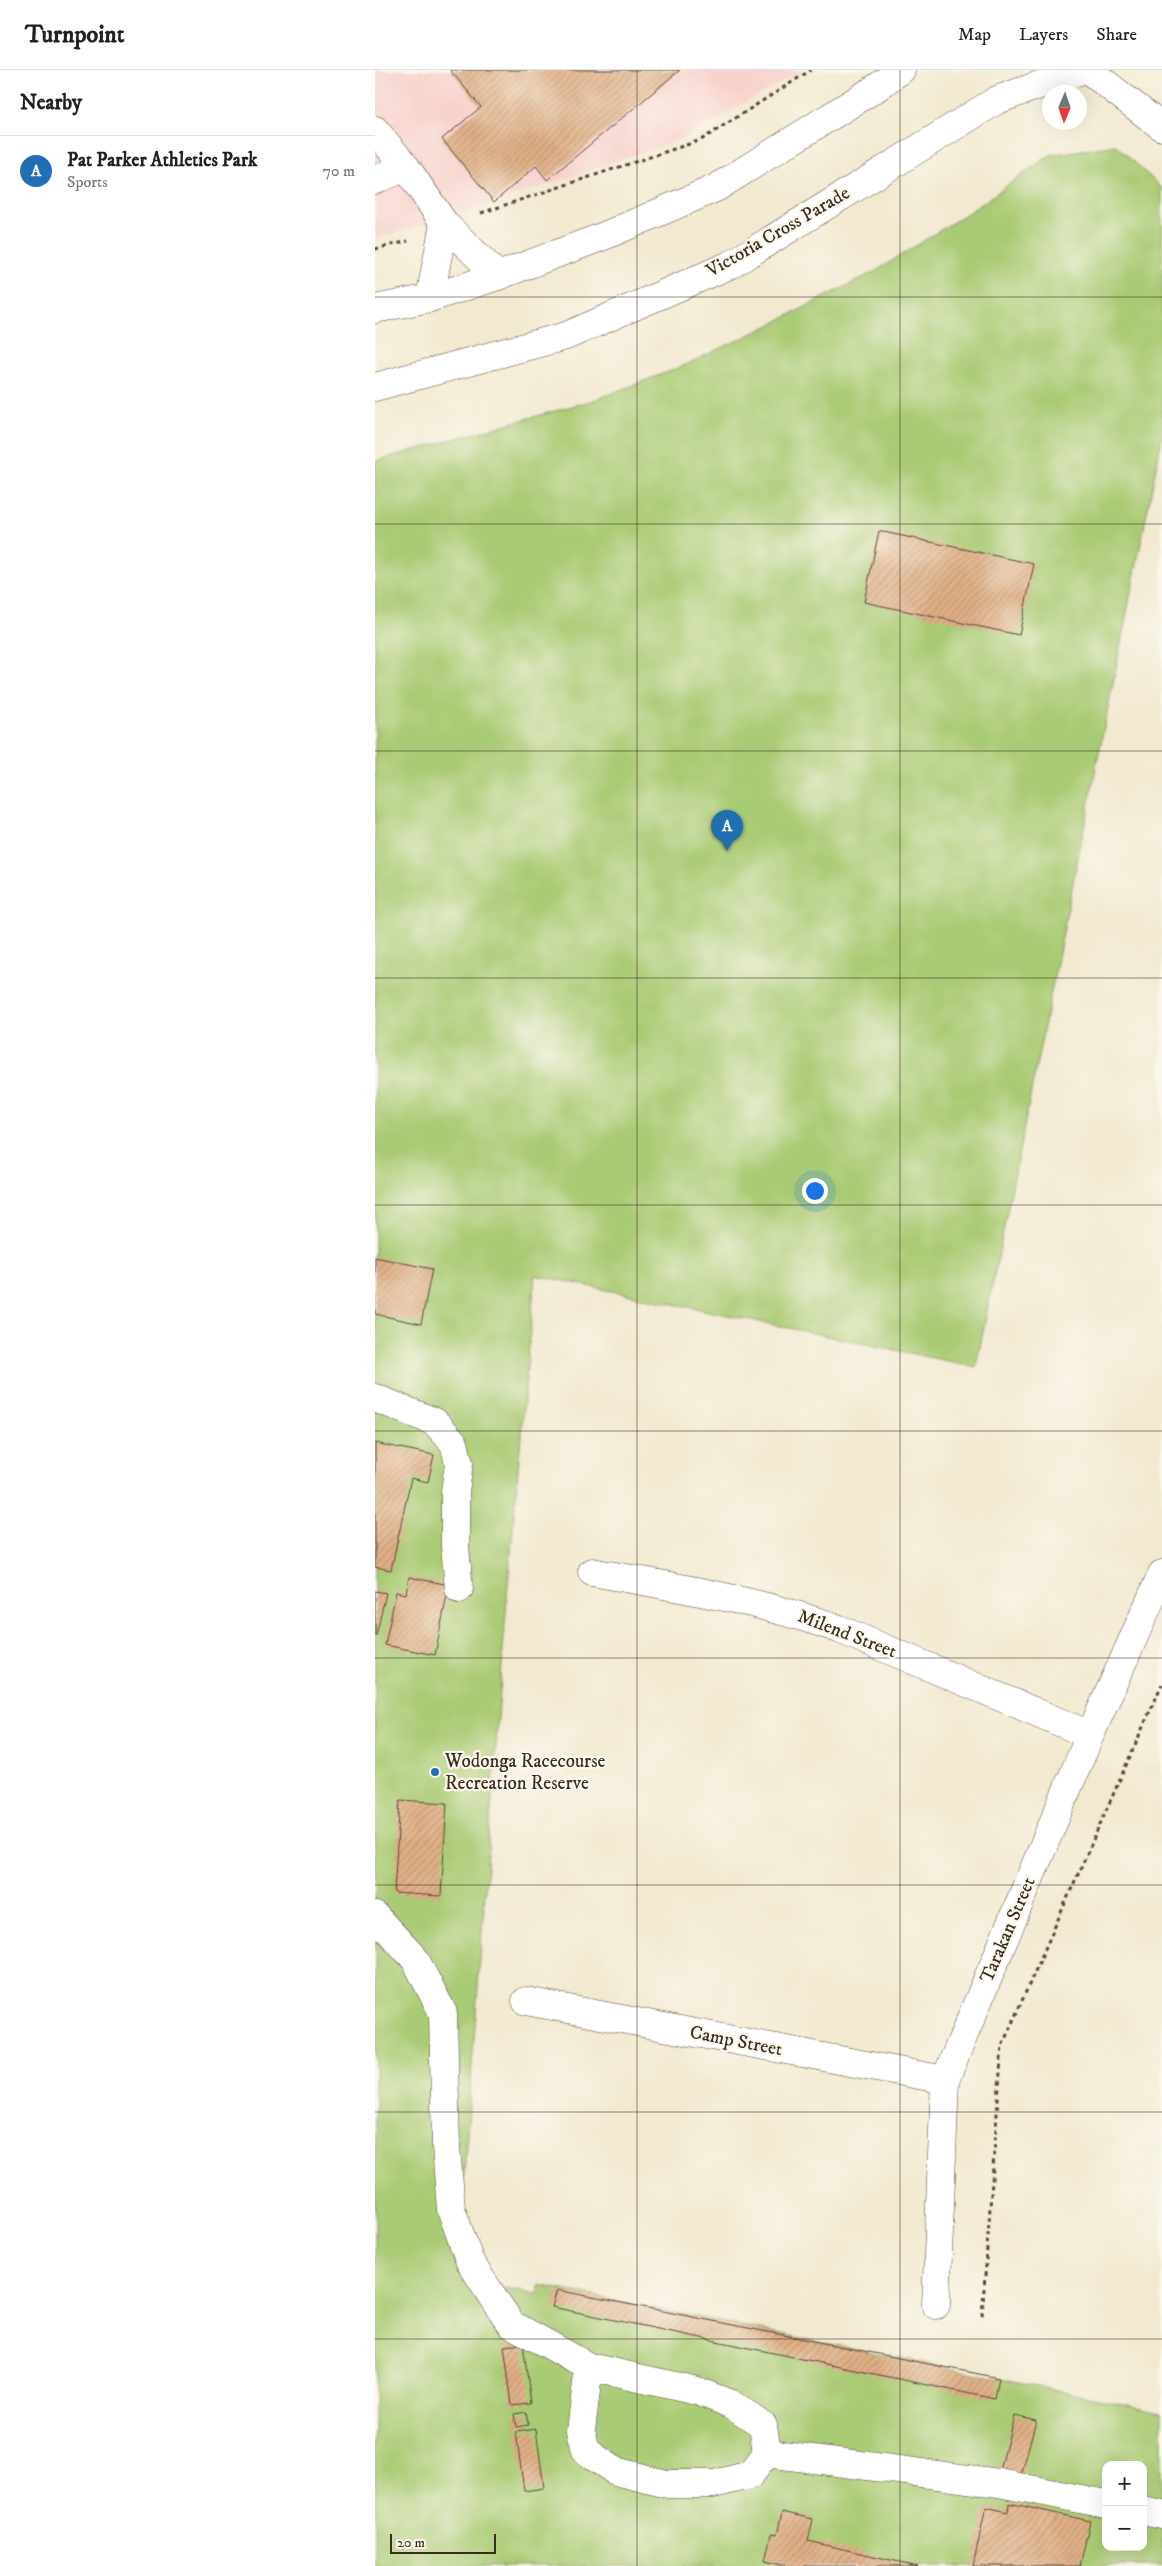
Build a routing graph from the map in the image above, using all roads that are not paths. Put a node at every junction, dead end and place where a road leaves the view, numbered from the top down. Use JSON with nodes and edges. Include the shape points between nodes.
{"nodes":[{"id":1,"x":901,"y":70,"type":"edge"},
{"id":2,"x":1088,"y":71,"type":"edge"},
{"id":3,"x":1162,"y":127,"type":"edge"},
{"id":4,"x":375,"y":130,"type":"edge"},
{"id":5,"x":406,"y":167,"type":"junction"},
{"id":6,"x":375,"y":180,"type":"edge"},
{"id":7,"x":445,"y":222,"type":"junction"},
{"id":8,"x":498,"y":276,"type":"junction"},
{"id":9,"x":430,"y":298,"type":"junction"},
{"id":10,"x":375,"y":309,"type":"edge"},
{"id":11,"x":375,"y":387,"type":"edge"},
{"id":12,"x":375,"y":1398,"type":"edge"},
{"id":13,"x":592,"y":1572,"type":"dead end"},
{"id":14,"x":1162,"y":1574,"type":"edge"},
{"id":15,"x":459,"y":1589,"type":"dead end"},
{"id":16,"x":1090,"y":1735,"type":"junction"},
{"id":17,"x":375,"y":1916,"type":"edge"},
{"id":18,"x":526,"y":2002,"type":"dead end"},
{"id":19,"x":945,"y":2080,"type":"junction"},
{"id":20,"x":935,"y":2305,"type":"dead end"},
{"id":21,"x":589,"y":2367,"type":"junction"},
{"id":22,"x":767,"y":2453,"type":"junction"},
{"id":23,"x":1102,"y":2503,"type":"edge"},
{"id":24,"x":1147,"y":2512,"type":"edge"},
{"id":25,"x":1162,"y":2515,"type":"edge"}],
"edges":[{"from":1,"to":8,"type":"street","via":[[716,188],[604,236]]},
{"from":2,"to":3,"type":"street"},
{"from":2,"to":11,"type":"street","name":"Victoria Cross Parade","via":[[997,100],[732,264],[566,336]]},
{"from":4,"to":5,"type":"street"},
{"from":5,"to":6,"type":"street"},
{"from":5,"to":7,"type":"street"},
{"from":7,"to":8,"type":"street"},
{"from":7,"to":9,"type":"street"},
{"from":8,"to":9,"type":"street"},
{"from":9,"to":10,"type":"street"},
{"from":12,"to":15,"type":"street","via":[[435,1422],[454,1443],[459,1464],[455,1491]]},
{"from":13,"to":16,"type":"street","name":"Milend Street","via":[[739,1599],[797,1614]]},
{"from":14,"to":16,"type":"street","name":"Tarakan Street"},
{"from":16,"to":19,"type":"street","name":"Tarakan Street"},
{"from":17,"to":21,"type":"street","via":[[415,1959],[443,2013],[451,2209],[470,2262],[511,2324]]},
{"from":18,"to":19,"type":"street","name":"Camp Street"},
{"from":19,"to":20,"type":"street","name":"Tarakan Street"},
{"from":21,"to":22,"type":"street","via":[[697,2390],[731,2404],[763,2426]]},
{"from":21,"to":22,"type":"street","via":[[581,2430],[586,2451],[615,2471],[667,2484],[714,2484],[750,2475]]},
{"from":22,"to":23,"type":"street","via":[[999,2483]]},
{"from":24,"to":25,"type":"street"}]}
